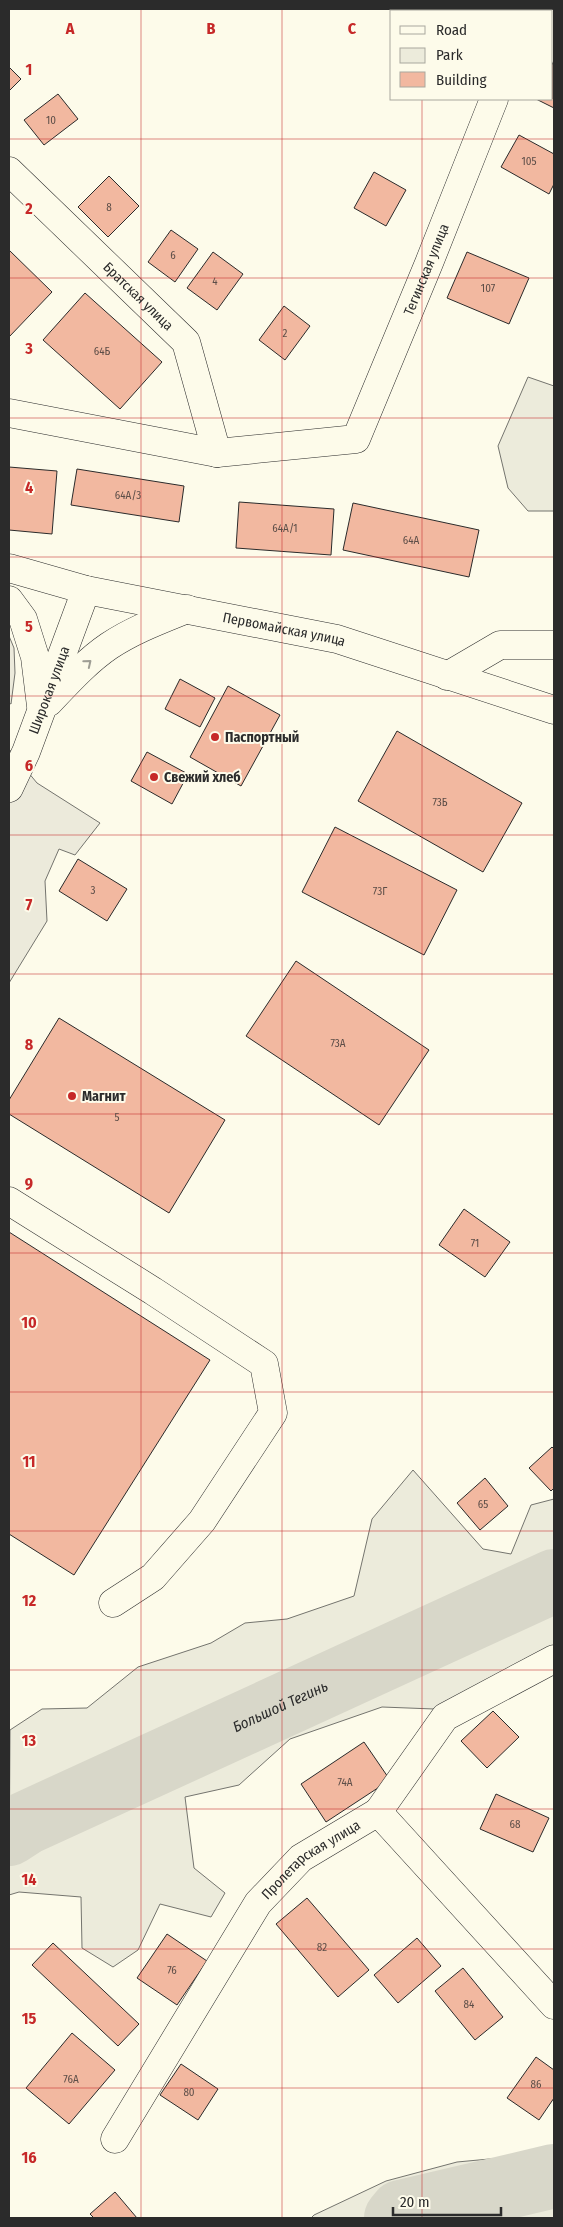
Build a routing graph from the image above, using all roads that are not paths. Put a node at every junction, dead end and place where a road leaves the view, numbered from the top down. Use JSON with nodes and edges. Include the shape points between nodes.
{"nodes":[{"id":1,"x":494,"y":100,"type":"edge"},
{"id":2,"x":9,"y":171,"type":"edge"},
{"id":3,"x":9,"y":413,"type":"edge"},
{"id":4,"x":217,"y":453,"type":"junction"},
{"id":5,"x":9,"y":568,"type":"edge"},
{"id":6,"x":86,"y":590,"type":"junction"},
{"id":7,"x":9,"y":600,"type":"edge"},
{"id":8,"x":187,"y":609,"type":"junction"},
{"id":9,"x":554,"y":645,"type":"edge"},
{"id":10,"x":447,"y":676,"type":"junction"},
{"id":11,"x":42,"y":710,"type":"junction"},
{"id":12,"x":553,"y":710,"type":"edge"},
{"id":13,"x":9,"y":788,"type":"edge"},
{"id":14,"x":9,"y":1201,"type":"edge"},
{"id":15,"x":113,"y":1603,"type":"dead end"},
{"id":16,"x":554,"y":1660,"type":"edge"},
{"id":17,"x":378,"y":1812,"type":"junction"},
{"id":18,"x":554,"y":2005,"type":"edge"},
{"id":19,"x":116,"y":2139,"type":"dead end"}],
"edges":[{"from":1,"to":4,"type":"street","name":"Тегинская улица","via":[[356,438]]},
{"from":2,"to":4,"type":"street","name":"Братская улица","via":[[186,342]]},
{"from":3,"to":4,"type":"street"},
{"from":5,"to":6,"type":"street","name":"Первомайская улица"},
{"from":6,"to":8,"type":"street","name":"Первомайская улица"},
{"from":6,"to":11,"type":"street","name":"Широкая улица"},
{"from":7,"to":11,"type":"street","via":[[26,626],[35,657]]},
{"from":8,"to":10,"type":"street","name":"Первомайская улица","via":[[337,639]]},
{"from":11,"to":8,"type":"street","one_way":true,"via":[[81,669],[109,646],[145,626]]},
{"from":9,"to":10,"type":"street","via":[[500,645]]},
{"from":10,"to":12,"type":"street","name":"Первомайская улица"},
{"from":11,"to":13,"type":"street","name":"Широкая улица"},
{"from":14,"to":15,"type":"street","via":[[264,1364],[273,1413],[202,1521],[153,1577]]},
{"from":16,"to":17,"type":"street","via":[[445,1717]]},
{"from":17,"to":18,"type":"street"},
{"from":17,"to":19,"type":"street","name":"Пролетарская улица","via":[[301,1858],[258,1903]]}]}
